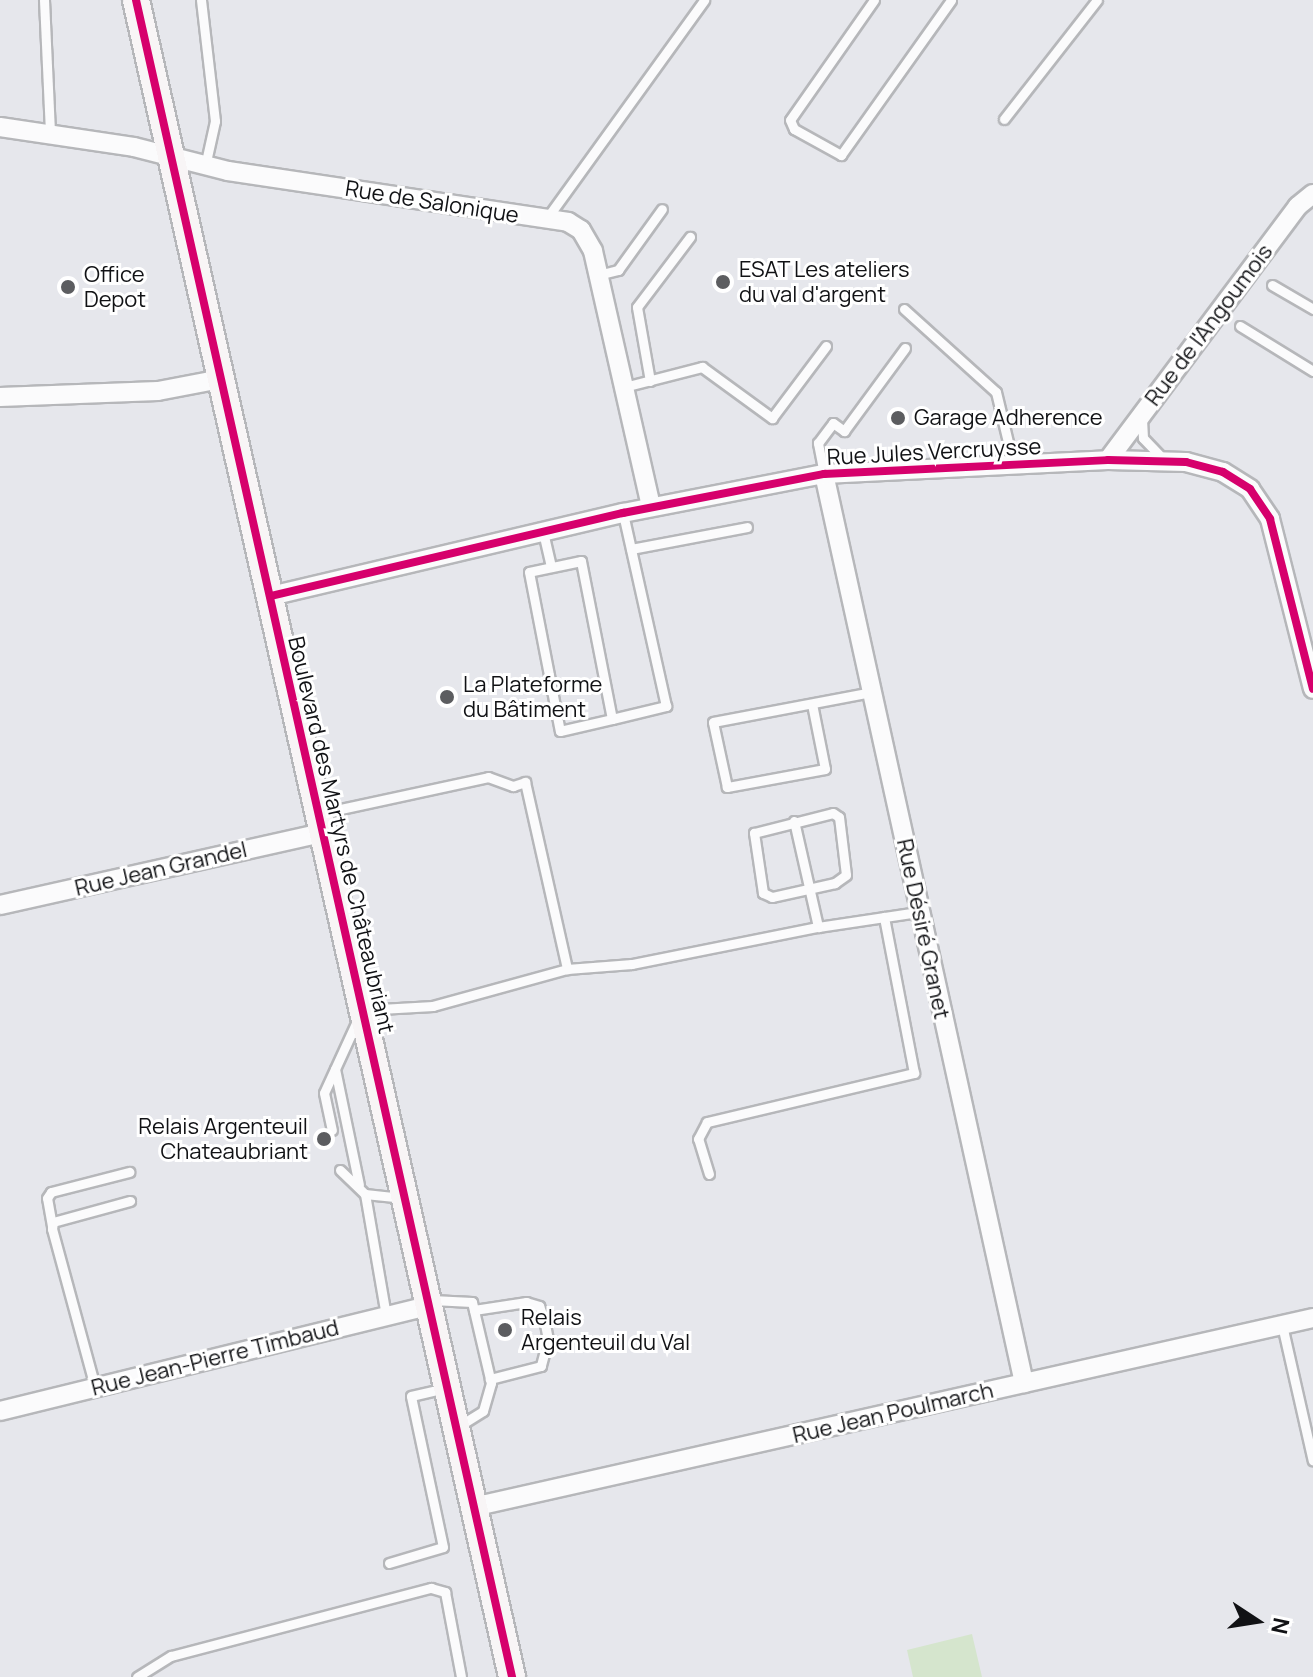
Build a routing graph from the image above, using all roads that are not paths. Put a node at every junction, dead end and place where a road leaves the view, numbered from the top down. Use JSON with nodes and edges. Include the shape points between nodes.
{"nodes":[{"id":1,"x":44,"y":0,"type":"edge"},
{"id":2,"x":136,"y":0,"type":"edge"},
{"id":3,"x":201,"y":0,"type":"edge"},
{"id":4,"x":704,"y":0,"type":"edge"},
{"id":5,"x":874,"y":0,"type":"edge"},
{"id":6,"x":951,"y":0,"type":"edge"},
{"id":7,"x":1097,"y":0,"type":"edge"},
{"id":8,"x":1004,"y":119,"type":"dead end"},
{"id":9,"x":0,"y":127,"type":"edge"},
{"id":10,"x":50,"y":134,"type":"junction"},
{"id":11,"x":171,"y":159,"type":"junction"},
{"id":12,"x":205,"y":166,"type":"junction"},
{"id":13,"x":1313,"y":194,"type":"edge"},
{"id":14,"x":662,"y":209,"type":"dead end"},
{"id":15,"x":546,"y":219,"type":"junction"},
{"id":16,"x":690,"y":237,"type":"dead end"},
{"id":17,"x":598,"y":275,"type":"junction"},
{"id":18,"x":1272,"y":285,"type":"dead end"},
{"id":19,"x":904,"y":309,"type":"dead end"},
{"id":20,"x":1313,"y":309,"type":"edge"},
{"id":21,"x":1240,"y":326,"type":"dead end"},
{"id":22,"x":826,"y":346,"type":"dead end"},
{"id":23,"x":905,"y":348,"type":"dead end"},
{"id":24,"x":1313,"y":371,"type":"edge"},
{"id":25,"x":221,"y":379,"type":"junction"},
{"id":26,"x":650,"y":381,"type":"junction"},
{"id":27,"x":624,"y":387,"type":"junction"},
{"id":28,"x":0,"y":397,"type":"edge"},
{"id":29,"x":1141,"y":415,"type":"junction"},
{"id":30,"x":1108,"y":460,"type":"junction"},
{"id":31,"x":1165,"y":461,"type":"junction"},
{"id":32,"x":1014,"y":467,"type":"junction"},
{"id":33,"x":824,"y":474,"type":"junction"},
{"id":34,"x":651,"y":507,"type":"junction"},
{"id":35,"x":623,"y":513,"type":"junction"},
{"id":36,"x":747,"y":527,"type":"dead end"},
{"id":37,"x":543,"y":532,"type":"junction"},
{"id":38,"x":631,"y":549,"type":"junction"},
{"id":39,"x":551,"y":567,"type":"junction"},
{"id":40,"x":271,"y":596,"type":"junction"},
{"id":41,"x":1313,"y":689,"type":"edge"},
{"id":42,"x":872,"y":692,"type":"junction"},
{"id":43,"x":812,"y":704,"type":"junction"},
{"id":44,"x":612,"y":719,"type":"junction"},
{"id":45,"x":794,"y":821,"type":"junction"},
{"id":46,"x":321,"y":823,"type":"junction"},
{"id":47,"x":808,"y":889,"type":"junction"},
{"id":48,"x":0,"y":905,"type":"edge"},
{"id":49,"x":918,"y":912,"type":"junction"},
{"id":50,"x":884,"y":917,"type":"junction"},
{"id":51,"x":818,"y":927,"type":"junction"},
{"id":52,"x":567,"y":969,"type":"junction"},
{"id":53,"x":362,"y":1010,"type":"junction"},
{"id":54,"x":335,"y":1069,"type":"junction"},
{"id":55,"x":332,"y":1130,"type":"dead end"},
{"id":56,"x":340,"y":1170,"type":"dead end"},
{"id":57,"x":129,"y":1172,"type":"dead end"},
{"id":58,"x":709,"y":1174,"type":"dead end"},
{"id":59,"x":362,"y":1190,"type":"junction"},
{"id":60,"x":404,"y":1198,"type":"junction"},
{"id":61,"x":130,"y":1201,"type":"dead end"},
{"id":62,"x":52,"y":1229,"type":"junction"},
{"id":63,"x":429,"y":1302,"type":"junction"},
{"id":64,"x":474,"y":1310,"type":"junction"},
{"id":65,"x":386,"y":1316,"type":"junction"},
{"id":66,"x":1313,"y":1318,"type":"edge"},
{"id":67,"x":1282,"y":1325,"type":"junction"},
{"id":68,"x":490,"y":1379,"type":"junction"},
{"id":69,"x":1024,"y":1383,"type":"junction"},
{"id":70,"x":95,"y":1387,"type":"junction"},
{"id":71,"x":448,"y":1387,"type":"junction"},
{"id":72,"x":0,"y":1411,"type":"edge"},
{"id":73,"x":456,"y":1428,"type":"junction"},
{"id":74,"x":1313,"y":1461,"type":"edge"},
{"id":75,"x":473,"y":1507,"type":"junction"},
{"id":76,"x":389,"y":1563,"type":"dead end"},
{"id":77,"x":138,"y":1677,"type":"edge"},
{"id":78,"x":461,"y":1677,"type":"edge"},
{"id":79,"x":512,"y":1677,"type":"edge"}],
"edges":[{"from":1,"to":10,"type":"lane"},
{"from":2,"to":11,"type":"main road","name":"Boulevard des Martyrs de Châteaubriant"},
{"from":3,"to":12,"type":"lane","via":[[215,121]]},
{"from":4,"to":15,"type":"lane"},
{"from":5,"to":6,"type":"lane","via":[[790,120],[794,129],[841,155]]},
{"from":7,"to":8,"type":"lane"},
{"from":9,"to":10,"type":"street","name":"Rue de Salonique"},
{"from":10,"to":11,"type":"street","name":"Rue de Salonique","via":[[134,147]]},
{"from":11,"to":12,"type":"street","name":"Rue de Salonique"},
{"from":11,"to":25,"type":"main road","name":"Boulevard des Martyrs de Châteaubriant"},
{"from":12,"to":15,"type":"street","name":"Rue de Salonique"},
{"from":13,"to":29,"type":"street","name":"Rue de l'Angoumois","via":[[1298,206]]},
{"from":14,"to":17,"type":"lane","via":[[618,270]]},
{"from":15,"to":17,"type":"street","name":"Rue de Salonique","via":[[581,230]]},
{"from":16,"to":26,"type":"lane","via":[[637,307]]},
{"from":17,"to":27,"type":"street","name":"Rue de Salonique"},
{"from":18,"to":20,"type":"lane"},
{"from":19,"to":32,"type":"lane","via":[[996,392]]},
{"from":21,"to":24,"type":"lane"},
{"from":22,"to":26,"type":"lane","via":[[772,418],[702,367]]},
{"from":23,"to":33,"type":"lane","via":[[844,431],[833,423],[818,443]]},
{"from":25,"to":28,"type":"street","via":[[158,391]]},
{"from":25,"to":40,"type":"main road","name":"Boulevard des Martyrs de Châteaubriant"},
{"from":26,"to":27,"type":"lane"},
{"from":27,"to":34,"type":"street","name":"Rue de Salonique"},
{"from":29,"to":30,"type":"street","name":"Rue de l'Angoumois"},
{"from":29,"to":31,"type":"lane","via":[[1143,438]]},
{"from":30,"to":31,"type":"street","name":"Rue Jules Vercruysse"},
{"from":30,"to":32,"type":"street","name":"Rue Jules Vercruysse"},
{"from":31,"to":41,"type":"street","name":"Rue Jules Vercruysse","via":[[1223,472],[1250,489],[1270,519]]},
{"from":32,"to":33,"type":"street","name":"Rue Jules Vercruysse"},
{"from":33,"to":34,"type":"street","name":"Rue Jules Vercruysse"},
{"from":33,"to":42,"type":"street","name":"Rue Désiré Granet"},
{"from":34,"to":35,"type":"street","name":"Rue Jules Vercruysse"},
{"from":35,"to":37,"type":"street","name":"Rue Jules Vercruysse"},
{"from":35,"to":38,"type":"lane"},
{"from":36,"to":38,"type":"lane"},
{"from":37,"to":39,"type":"lane"},
{"from":37,"to":40,"type":"street","name":"Rue Jules Vercruysse"},
{"from":38,"to":44,"type":"lane","via":[[666,706]]},
{"from":39,"to":44,"type":"lane","via":[[581,561]]},
{"from":39,"to":44,"type":"lane","via":[[529,572],[560,731]]},
{"from":40,"to":46,"type":"main road","name":"Boulevard des Martyrs de Châteaubriant"},
{"from":42,"to":43,"type":"lane"},
{"from":42,"to":49,"type":"street","name":"Rue Désiré Granet"},
{"from":43,"to":43,"type":"lane","via":[[825,769],[727,787],[713,722]]},
{"from":45,"to":47,"type":"lane"},
{"from":45,"to":47,"type":"lane","via":[[833,813],[839,817],[846,875]]},
{"from":45,"to":47,"type":"lane","via":[[763,828],[752,841],[763,893],[772,897]]},
{"from":46,"to":48,"type":"street","name":"Rue Jean Grandel"},
{"from":46,"to":52,"type":"lane","via":[[488,777],[513,786],[525,782]]},
{"from":46,"to":53,"type":"main road","name":"Boulevard des Martyrs de Châteaubriant"},
{"from":47,"to":51,"type":"lane"},
{"from":49,"to":50,"type":"lane"},
{"from":49,"to":69,"type":"street","name":"Rue Désiré Granet"},
{"from":50,"to":51,"type":"lane"},
{"from":50,"to":58,"type":"lane","via":[[914,1073],[707,1122],[698,1139]]},
{"from":51,"to":52,"type":"lane","via":[[632,964]]},
{"from":52,"to":53,"type":"lane","via":[[433,1006]]},
{"from":53,"to":54,"type":"lane"},
{"from":53,"to":60,"type":"main road","name":"Boulevard des Martyrs de Châteaubriant"},
{"from":54,"to":55,"type":"lane","via":[[324,1093]]},
{"from":54,"to":59,"type":"lane"},
{"from":56,"to":59,"type":"lane"},
{"from":57,"to":62,"type":"lane","via":[[51,1192],[47,1198]]},
{"from":59,"to":60,"type":"lane"},
{"from":59,"to":65,"type":"lane"},
{"from":60,"to":63,"type":"main road","name":"Boulevard des Martyrs de Châteaubriant"},
{"from":61,"to":62,"type":"lane","via":[[53,1222]]},
{"from":62,"to":70,"type":"lane"},
{"from":63,"to":64,"type":"lane","via":[[469,1299]]},
{"from":63,"to":65,"type":"street","name":"Rue Jean-Pierre Timbaud"},
{"from":63,"to":71,"type":"main road","name":"Boulevard des Martyrs de Châteaubriant"},
{"from":64,"to":68,"type":"lane"},
{"from":64,"to":68,"type":"lane","via":[[526,1302],[539,1306],[544,1319],[548,1339],[541,1366]]},
{"from":65,"to":70,"type":"street","name":"Rue Jean-Pierre Timbaud"},
{"from":66,"to":67,"type":"street","name":"Rue Jean Poulmarch"},
{"from":67,"to":69,"type":"street","name":"Rue Jean Poulmarch"},
{"from":67,"to":74,"type":"lane"},
{"from":68,"to":73,"type":"lane","via":[[492,1393],[483,1411]]},
{"from":69,"to":75,"type":"street","name":"Rue Jean Poulmarch"},
{"from":70,"to":72,"type":"street","name":"Rue Jean-Pierre Timbaud"},
{"from":71,"to":73,"type":"main road","name":"Boulevard des Martyrs de Châteaubriant"},
{"from":71,"to":76,"type":"lane","via":[[411,1396],[443,1547]]},
{"from":73,"to":75,"type":"main road","name":"Boulevard des Martyrs de Châteaubriant"},
{"from":75,"to":79,"type":"main road","name":"Boulevard des Martyrs de Châteaubriant"},
{"from":77,"to":78,"type":"lane","via":[[171,1656],[431,1588],[445,1592]]}]}
